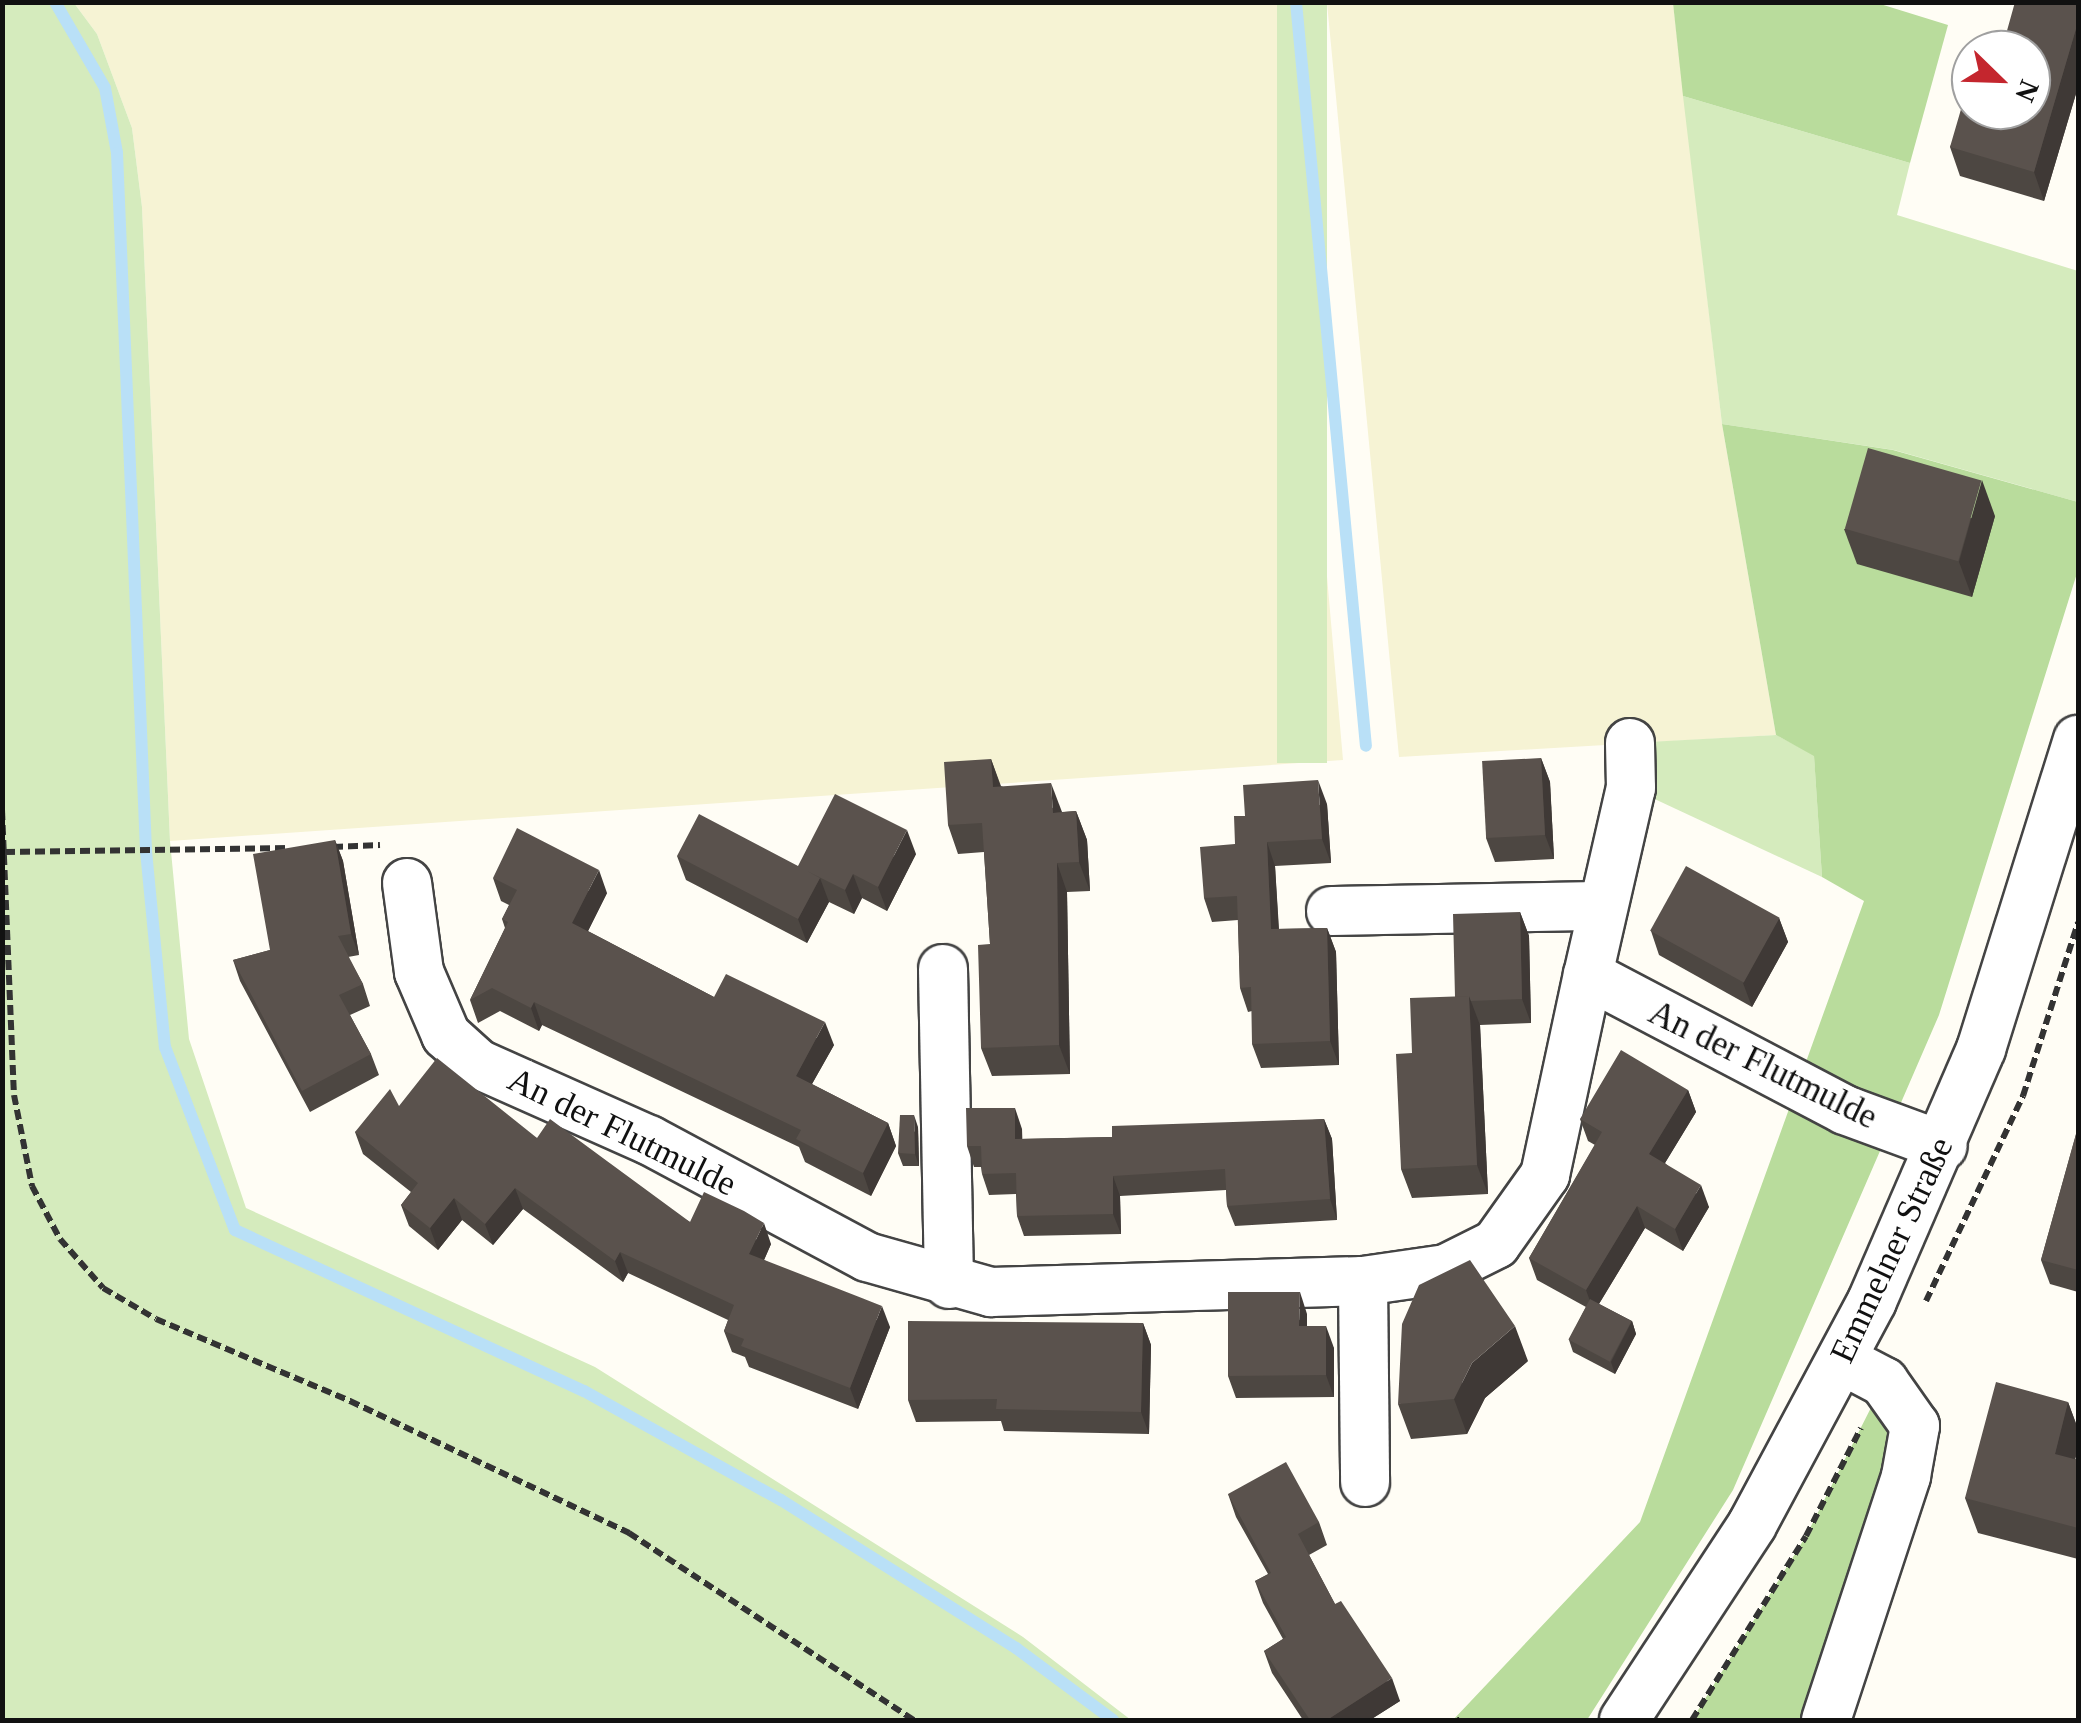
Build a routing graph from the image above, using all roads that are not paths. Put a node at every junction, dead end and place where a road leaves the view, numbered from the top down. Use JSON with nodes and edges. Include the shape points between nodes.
{"nodes":[{"id":1,"x":2078,"y":740,"type":"edge"},
{"id":2,"x":1630,"y":743,"type":"dead end"},
{"id":3,"x":407,"y":883,"type":"road end"},
{"id":4,"x":1600,"y":906,"type":"junction"},
{"id":5,"x":1330,"y":911,"type":"dead end"},
{"id":6,"x":943,"y":968,"type":"dead end"},
{"id":7,"x":1588,"y":976,"type":"junction"},
{"id":8,"x":1942,"y":1146,"type":"junction"},
{"id":9,"x":1362,"y":1281,"type":"junction"},
{"id":10,"x":949,"y":1284,"type":"junction"},
{"id":11,"x":1842,"y":1360,"type":"junction"},
{"id":12,"x":1365,"y":1482,"type":"dead end"},
{"id":13,"x":1624,"y":1720,"type":"edge"},
{"id":14,"x":1826,"y":1720,"type":"edge"}],
"edges":[{"from":1,"to":8,"type":"street","name":"Emmelner Straße","via":[[1980,1049]]},
{"from":2,"to":4,"type":"street","name":"An der Flutmulde","via":[[1631,788]]},
{"from":3,"to":10,"type":"street","name":"An der Flutmulde","via":[[419,972],[446,1035],[478,1064],[649,1140],[867,1257]]},
{"from":4,"to":5,"type":"street"},
{"from":4,"to":7,"type":"street","name":"An der Flutmulde"},
{"from":6,"to":10,"type":"street"},
{"from":7,"to":8,"type":"street","name":"An der Flutmulde","via":[[1845,1110]]},
{"from":7,"to":9,"type":"street","name":"An der Flutmulde","via":[[1545,1175],[1524,1212],[1496,1244],[1446,1269]]},
{"from":8,"to":11,"type":"street","name":"Emmelner Straße"},
{"from":9,"to":10,"type":"street","name":"An der Flutmulde","via":[[1027,1294]]},
{"from":9,"to":12,"type":"street"},
{"from":11,"to":13,"type":"street","name":"Emmelner Straße","via":[[1752,1525]]},
{"from":11,"to":14,"type":"street","via":[[1884,1382],[1915,1426],[1906,1476]]}]}
